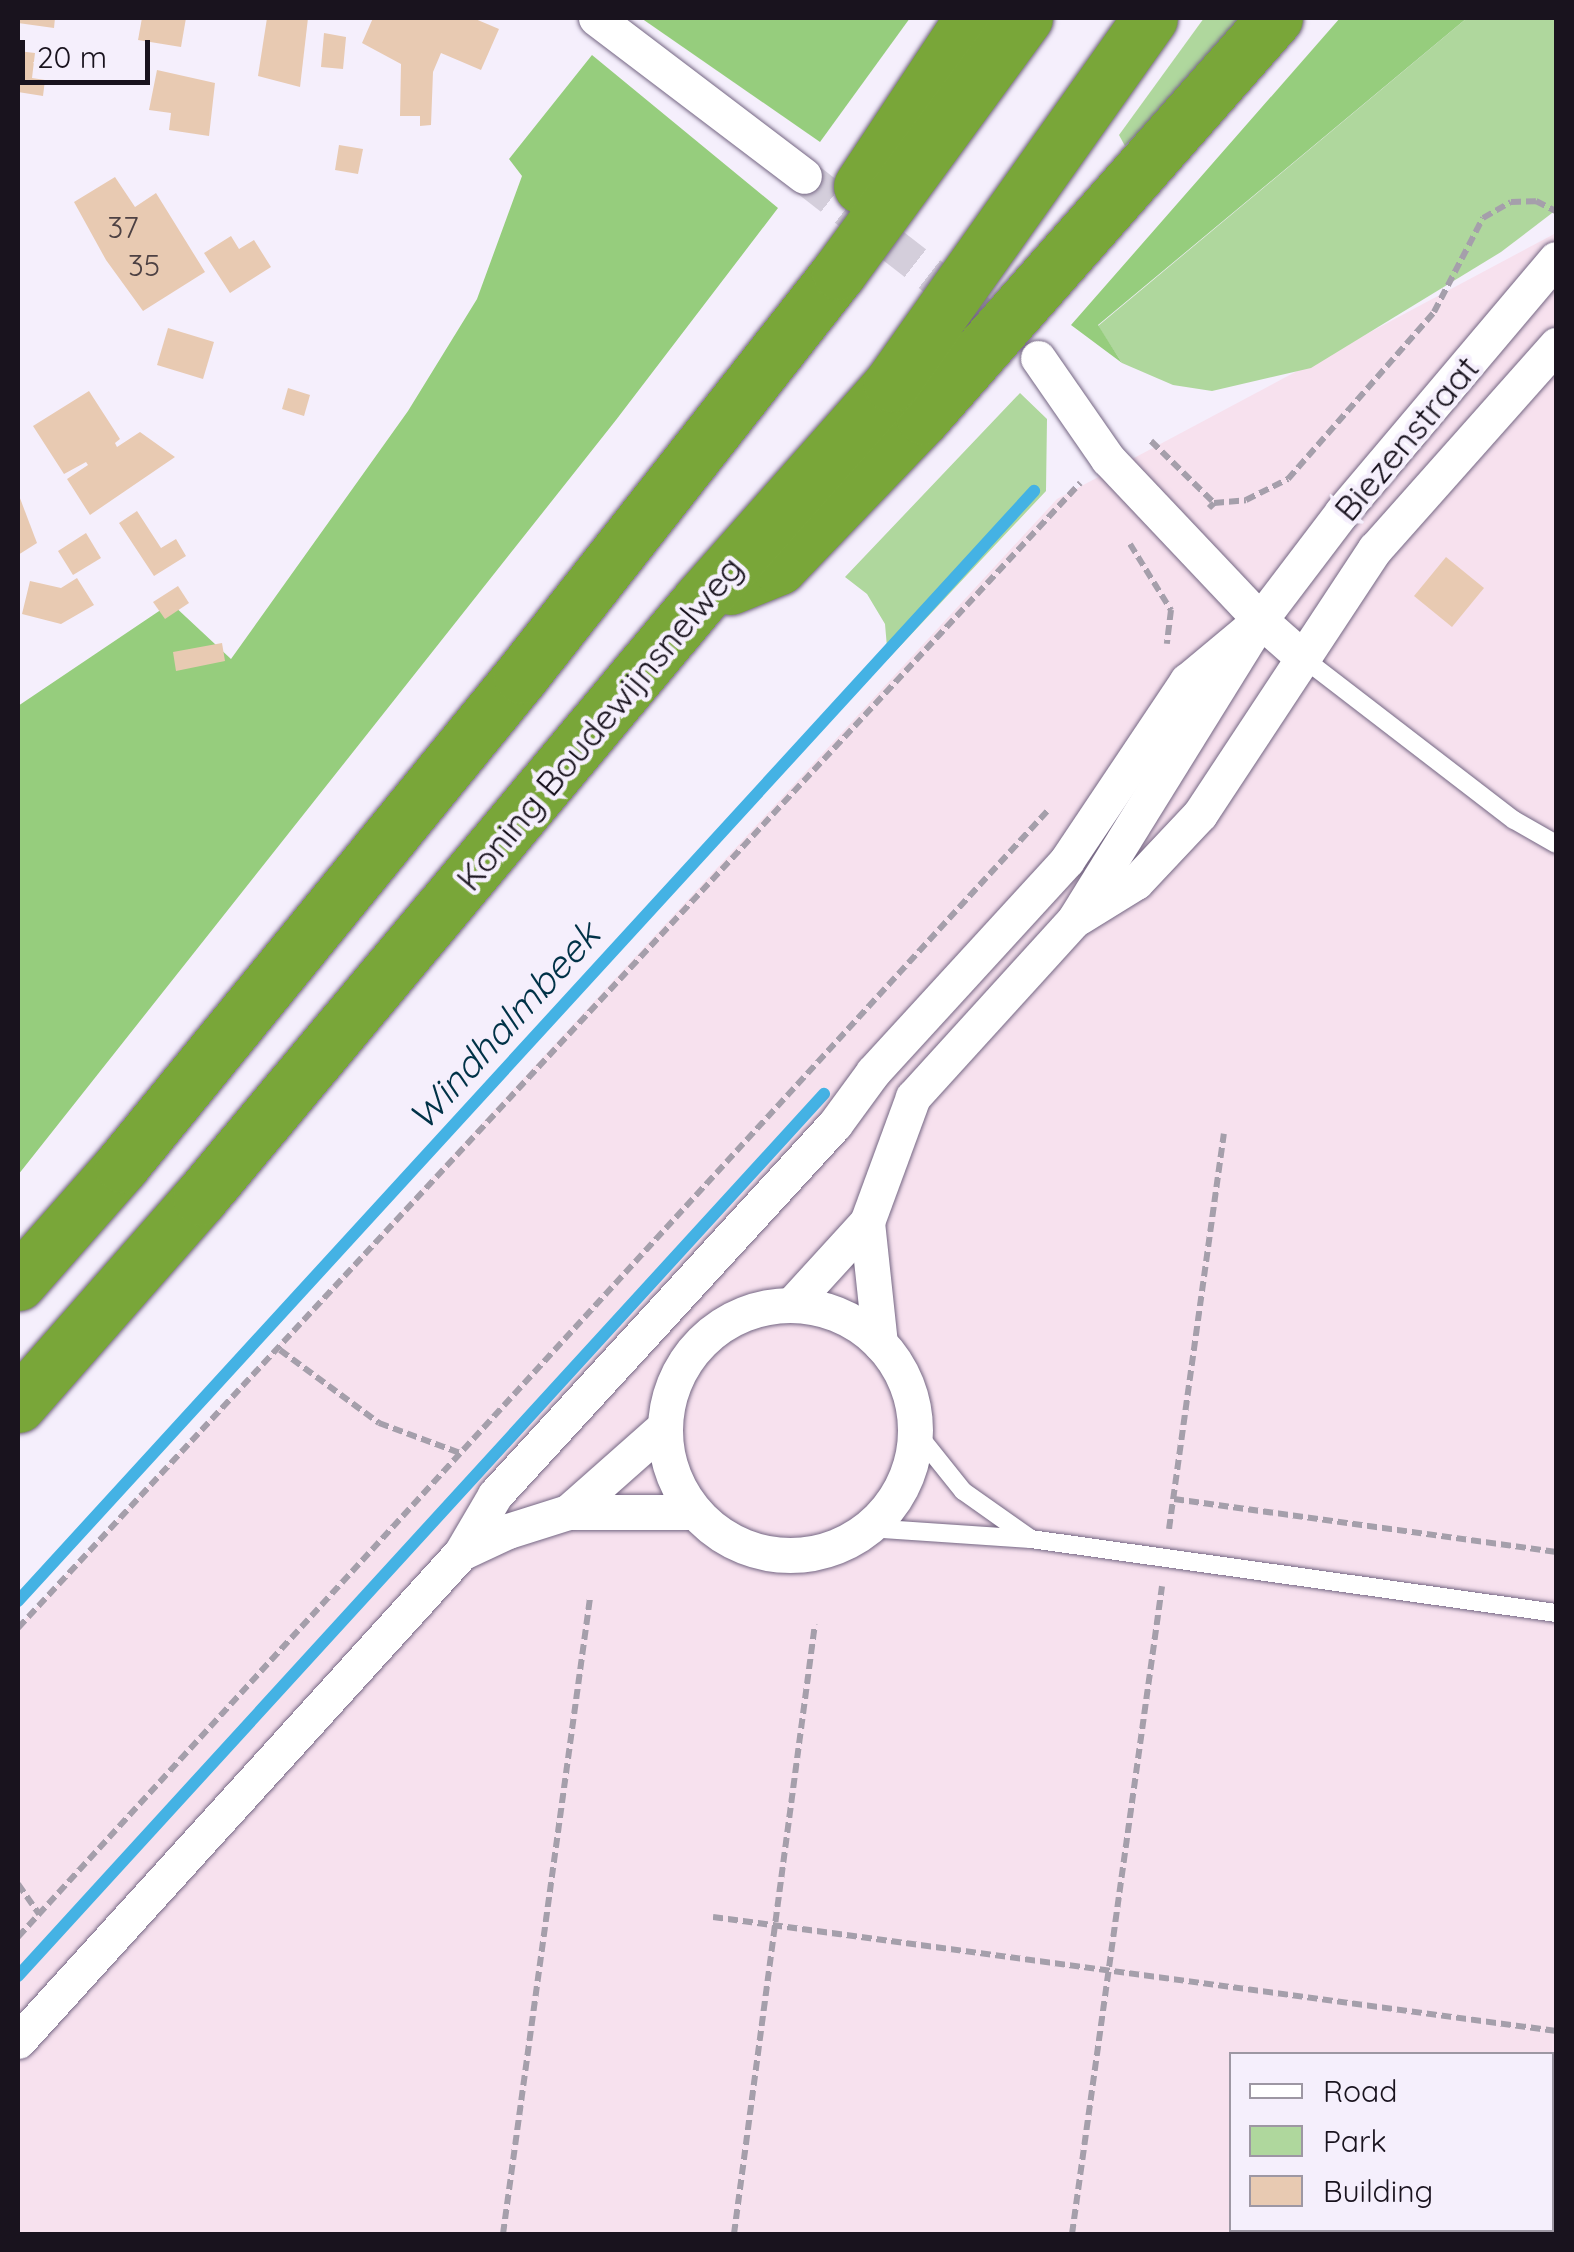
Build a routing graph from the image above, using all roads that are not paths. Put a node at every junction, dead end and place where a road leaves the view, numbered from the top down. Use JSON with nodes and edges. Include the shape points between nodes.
{"nodes":[{"id":1,"x":596,"y":18,"type":"edge"},
{"id":2,"x":972,"y":18,"type":"edge"},
{"id":3,"x":1025,"y":18,"type":"edge"},
{"id":4,"x":1150,"y":18,"type":"edge"},
{"id":5,"x":1276,"y":18,"type":"edge"},
{"id":6,"x":804,"y":176,"type":"tunnel mouth"},
{"id":7,"x":1556,"y":259,"type":"edge"},
{"id":8,"x":839,"y":272,"type":"junction"},
{"id":9,"x":1556,"y":345,"type":"edge"},
{"id":10,"x":1038,"y":358,"type":"tunnel mouth"},
{"id":11,"x":700,"y":600,"type":"junction"},
{"id":12,"x":1260,"y":620,"type":"junction"},
{"id":13,"x":1302,"y":657,"type":"junction"},
{"id":14,"x":1556,"y":844,"type":"edge"},
{"id":15,"x":1074,"y":920,"type":"junction"},
{"id":16,"x":866,"y":1222,"type":"junction"},
{"id":17,"x":18,"y":1284,"type":"edge"},
{"id":18,"x":792,"y":1304,"type":"junction"},
{"id":19,"x":880,"y":1342,"type":"junction"},
{"id":20,"x":18,"y":1405,"type":"edge"},
{"id":21,"x":664,"y":1427,"type":"junction"},
{"id":22,"x":916,"y":1431,"type":"junction"},
{"id":23,"x":568,"y":1512,"type":"junction"},
{"id":24,"x":695,"y":1512,"type":"junction"},
{"id":25,"x":868,"y":1528,"type":"junction"},
{"id":26,"x":1032,"y":1539,"type":"junction"},
{"id":27,"x":462,"y":1553,"type":"junction"},
{"id":28,"x":1556,"y":1613,"type":"edge"},
{"id":29,"x":18,"y":2040,"type":"edge"}],
"edges":[{"from":1,"to":6,"type":"street"},
{"from":2,"to":8,"type":"highway","via":[[863,178]]},
{"from":3,"to":8,"type":"highway"},
{"from":4,"to":11,"type":"highway","name":"Koning Boudewijnsnelweg","via":[[891,384]]},
{"from":5,"to":11,"type":"highway","via":[[924,417],[780,567]]},
{"from":7,"to":12,"type":"street","name":"Biezenstraat","via":[[1342,512]]},
{"from":8,"to":17,"type":"highway","via":[[496,706]]},
{"from":9,"to":13,"type":"street","name":"Biezenstraat","via":[[1375,549]]},
{"from":10,"to":12,"type":"street","via":[[1108,460]]},
{"from":11,"to":20,"type":"highway","name":"Koning Boudewijnsnelweg"},
{"from":12,"to":13,"type":"street"},
{"from":12,"to":15,"type":"street","name":"Biezenstraat"},
{"from":12,"to":27,"type":"street","via":[[1187,680],[1067,860],[495,1494]]},
{"from":13,"to":14,"type":"lane","via":[[1514,820]]},
{"from":13,"to":15,"type":"street","name":"Biezenstraat","via":[[1200,814],[1136,882]]},
{"from":15,"to":16,"type":"street","name":"Biezenstraat","via":[[913,1097]]},
{"from":16,"to":18,"type":"street","name":"Biezenstraat"},
{"from":16,"to":19,"type":"street","name":"Biezenstraat"},
{"from":18,"to":19,"type":"street","via":[[824,1309]]},
{"from":18,"to":21,"type":"street","via":[[753,1309],[718,1326],[690,1354],[672,1388]]},
{"from":19,"to":22,"type":"street","via":[[912,1399]]},
{"from":21,"to":23,"type":"street"},
{"from":21,"to":24,"type":"street","via":[[678,1486]]},
{"from":22,"to":25,"type":"street","via":[[910,1468]]},
{"from":22,"to":26,"type":"lane","via":[[963,1491]]},
{"from":23,"to":24,"type":"street"},
{"from":23,"to":27,"type":"street"},
{"from":24,"to":25,"type":"street","via":[[724,1537],[759,1552],[797,1555],[835,1547]]},
{"from":25,"to":26,"type":"lane"},
{"from":26,"to":28,"type":"lane"},
{"from":27,"to":29,"type":"street"}]}
